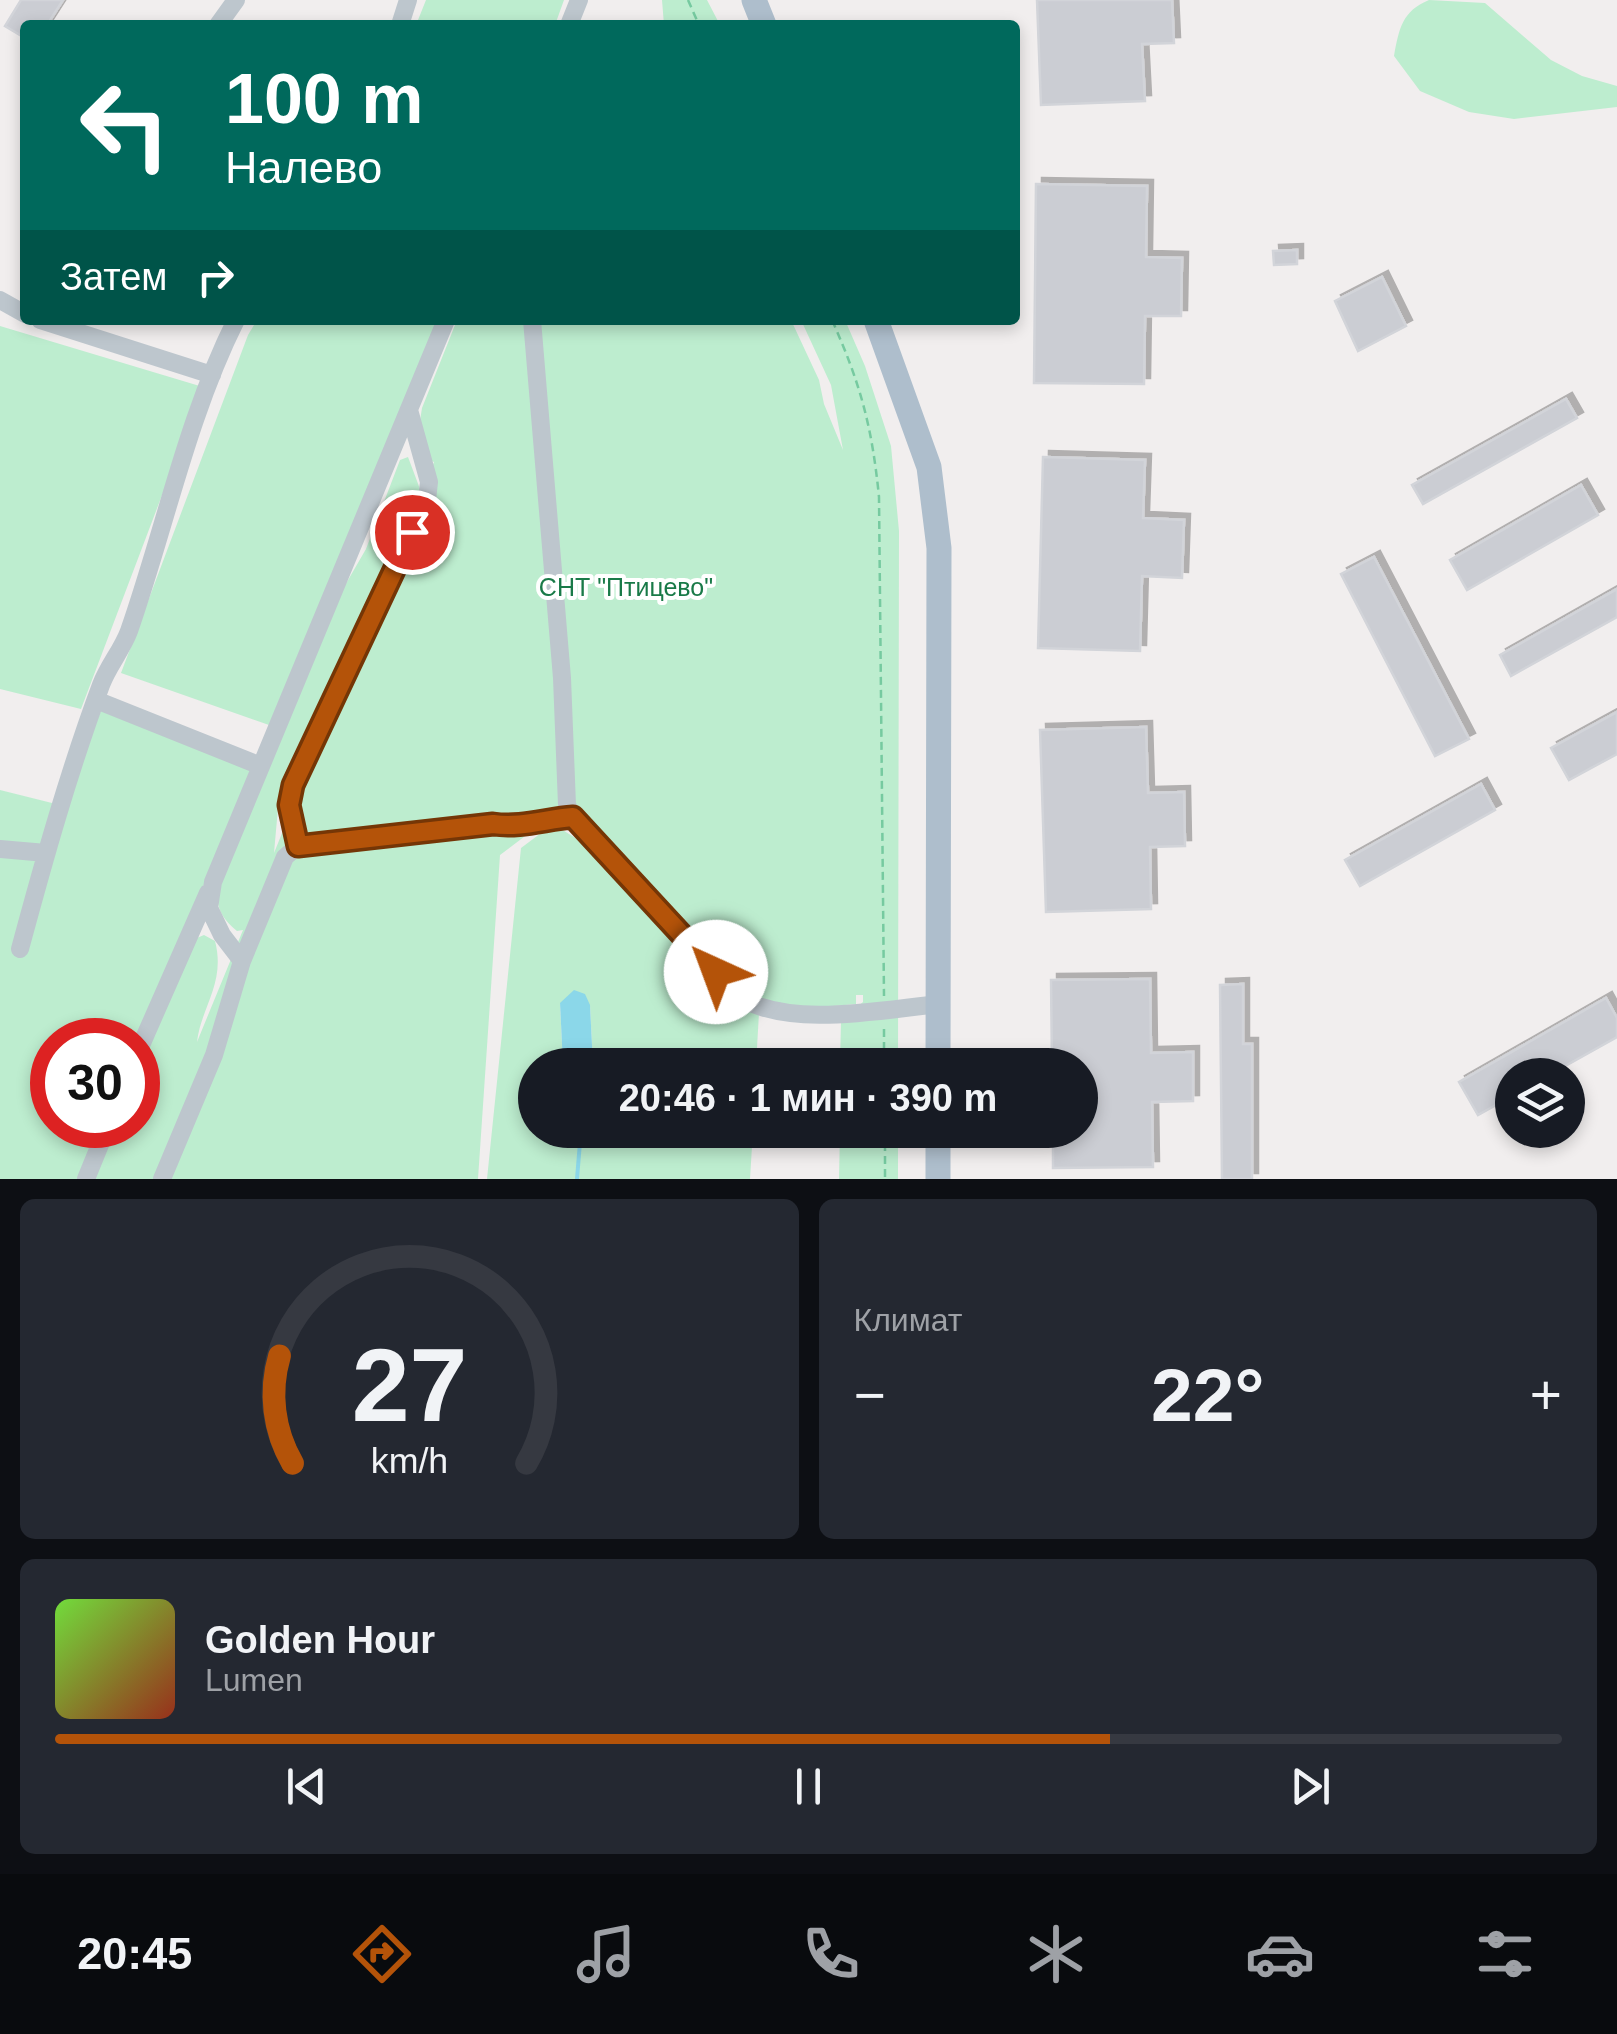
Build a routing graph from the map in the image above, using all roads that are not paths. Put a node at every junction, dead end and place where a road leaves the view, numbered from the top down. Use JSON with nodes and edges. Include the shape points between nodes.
{"nodes":[{"id":1,"x":55,"y":325,"type":"edge"},
{"id":2,"x":234,"y":325,"type":"edge"},
{"id":3,"x":444,"y":325,"type":"edge"},
{"id":4,"x":532,"y":325,"type":"edge"},
{"id":5,"x":878,"y":325,"type":"edge"},
{"id":6,"x":212,"y":376,"type":"junction"},
{"id":7,"x":409,"y":410,"type":"junction"},
{"id":8,"x":96,"y":700,"type":"junction"},
{"id":9,"x":261,"y":766,"type":"junction"},
{"id":10,"x":573,"y":817,"type":"junction"},
{"id":11,"x":298,"y":846,"type":"junction"},
{"id":12,"x":0,"y":849,"type":"edge"},
{"id":13,"x":46,"y":853,"type":"junction"},
{"id":14,"x":213,"y":882,"type":"junction"},
{"id":15,"x":20,"y":949,"type":"dead end"},
{"id":16,"x":242,"y":962,"type":"junction"},
{"id":17,"x":938,"y":1004,"type":"junction"},
{"id":18,"x":153,"y":1018,"type":"edge"},
{"id":19,"x":938,"y":1048,"type":"edge"},
{"id":20,"x":99,"y":1148,"type":"edge"},
{"id":21,"x":938,"y":1148,"type":"edge"},
{"id":22,"x":86,"y":1179,"type":"edge"},
{"id":23,"x":162,"y":1179,"type":"edge"},
{"id":24,"x":938,"y":1179,"type":"edge"}],
"edges":[{"from":1,"to":6,"type":"street"},
{"from":2,"to":6,"type":"street"},
{"from":3,"to":7,"type":"street"},
{"from":4,"to":10,"type":"street"},
{"from":5,"to":17,"type":"main road","via":[[929,467],[939,548]]},
{"from":6,"to":8,"type":"street","via":[[128,636]]},
{"from":7,"to":9,"type":"street"},
{"from":7,"to":11,"type":"street","via":[[429,482],[426,500],[293,785],[289,805]]},
{"from":8,"to":9,"type":"street"},
{"from":8,"to":13,"type":"street"},
{"from":9,"to":14,"type":"street"},
{"from":10,"to":11,"type":"street"},
{"from":10,"to":17,"type":"street","via":[[740,998],[790,1014]]},
{"from":11,"to":16,"type":"street","via":[[285,857]]},
{"from":12,"to":13,"type":"street"},
{"from":13,"to":15,"type":"street"},
{"from":14,"to":16,"type":"street","via":[[209,908]]},
{"from":14,"to":18,"type":"street"},
{"from":16,"to":23,"type":"street","via":[[214,1055]]},
{"from":17,"to":19,"type":"main road"},
{"from":20,"to":22,"type":"street"},
{"from":21,"to":24,"type":"main road"}]}
